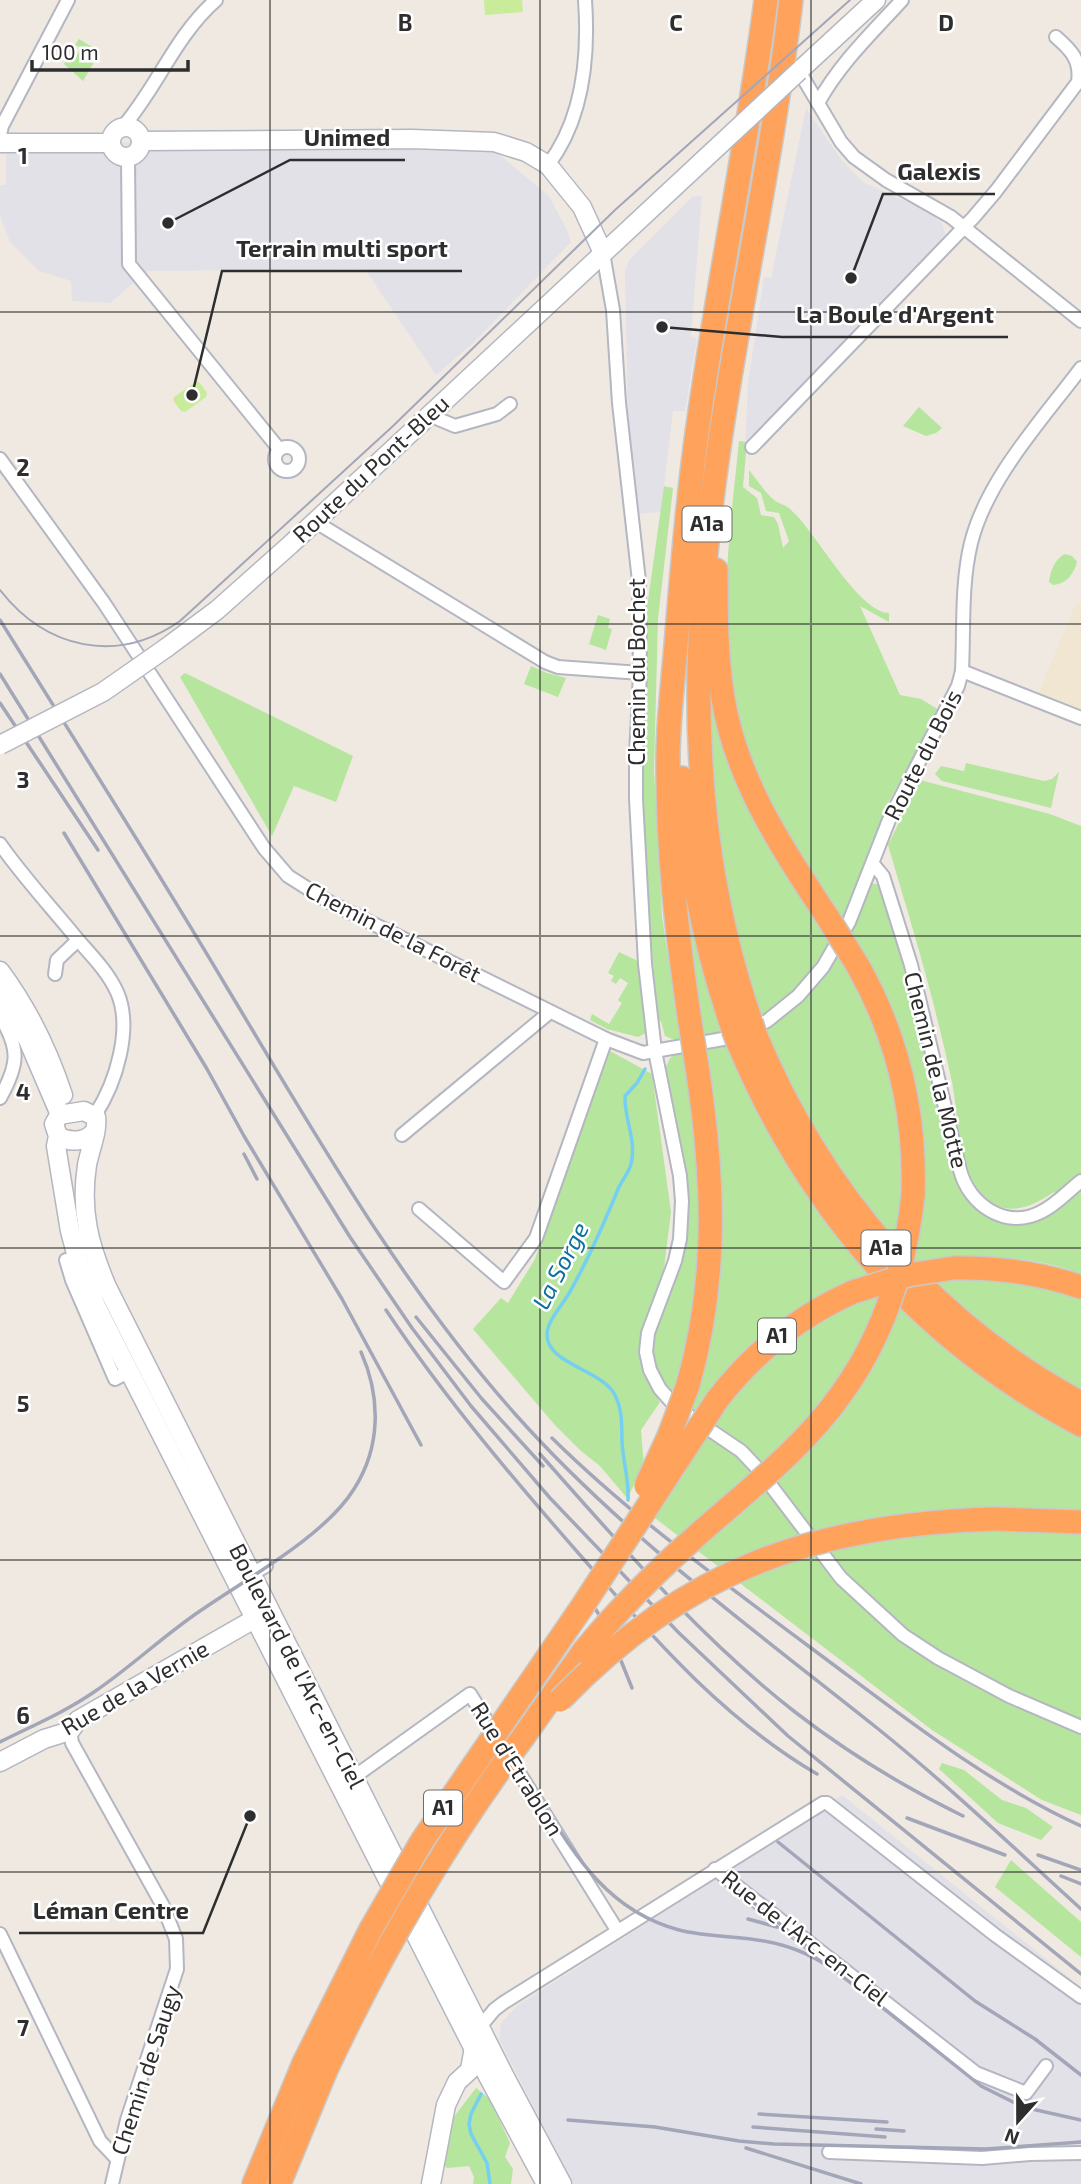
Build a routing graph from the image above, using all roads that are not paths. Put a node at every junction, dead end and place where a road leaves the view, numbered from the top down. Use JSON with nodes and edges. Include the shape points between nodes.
{"nodes":[{"id":1,"x":68,"y":0,"type":"edge"},
{"id":2,"x":216,"y":0,"type":"edge"},
{"id":3,"x":585,"y":0,"type":"edge"},
{"id":4,"x":766,"y":0,"type":"edge"},
{"id":5,"x":791,"y":0,"type":"edge"},
{"id":6,"x":876,"y":0,"type":"edge"},
{"id":7,"x":902,"y":0,"type":"edge"},
{"id":8,"x":1056,"y":37,"type":"dead end"},
{"id":9,"x":799,"y":71,"type":"junction"},
{"id":10,"x":818,"y":103,"type":"junction"},
{"id":11,"x":122,"y":128,"type":"junction"},
{"id":12,"x":0,"y":135,"type":"edge"},
{"id":13,"x":141,"y":141,"type":"junction"},
{"id":14,"x":0,"y":143,"type":"edge"},
{"id":15,"x":111,"y":143,"type":"junction"},
{"id":16,"x":128,"y":157,"type":"junction"},
{"id":17,"x":548,"y":165,"type":"junction"},
{"id":18,"x":964,"y":227,"type":"junction"},
{"id":19,"x":603,"y":253,"type":"junction"},
{"id":20,"x":744,"y":292,"type":"junction"},
{"id":21,"x":1081,"y":321,"type":"edge"},
{"id":22,"x":1081,"y":368,"type":"edge"},
{"id":23,"x":510,"y":404,"type":"dead end"},
{"id":24,"x":429,"y":415,"type":"junction"},
{"id":25,"x":752,"y":447,"type":"dead end"},
{"id":26,"x":279,"y":449,"type":"dead end"},
{"id":27,"x":0,"y":459,"type":"edge"},
{"id":28,"x":314,"y":521,"type":"junction"},
{"id":29,"x":677,"y":631,"type":"junction"},
{"id":30,"x":962,"y":671,"type":"junction"},
{"id":31,"x":640,"y":673,"type":"junction"},
{"id":32,"x":1081,"y":718,"type":"edge"},
{"id":33,"x":0,"y":745,"type":"edge"},
{"id":34,"x":0,"y":844,"type":"edge"},
{"id":35,"x":873,"y":864,"type":"junction"},
{"id":36,"x":78,"y":940,"type":"junction"},
{"id":37,"x":0,"y":971,"type":"edge"},
{"id":38,"x":55,"y":974,"type":"dead end"},
{"id":39,"x":0,"y":993,"type":"edge"},
{"id":40,"x":550,"y":1012,"type":"junction"},
{"id":41,"x":0,"y":1016,"type":"edge"},
{"id":42,"x":744,"y":1032,"type":"junction"},
{"id":43,"x":606,"y":1040,"type":"junction"},
{"id":44,"x":655,"y":1051,"type":"junction"},
{"id":45,"x":44,"y":1060,"type":"junction"},
{"id":46,"x":0,"y":1098,"type":"edge"},
{"id":47,"x":67,"y":1113,"type":"junction"},
{"id":48,"x":94,"y":1124,"type":"junction"},
{"id":49,"x":402,"y":1135,"type":"dead end"},
{"id":50,"x":57,"y":1143,"type":"junction"},
{"id":51,"x":1081,"y":1181,"type":"edge"},
{"id":52,"x":66,"y":1203,"type":"junction"},
{"id":53,"x":419,"y":1209,"type":"dead end"},
{"id":54,"x":66,"y":1260,"type":"joint"},
{"id":55,"x":1081,"y":1287,"type":"edge"},
{"id":56,"x":128,"y":1372,"type":"junction"},
{"id":57,"x":1081,"y":1403,"type":"edge"},
{"id":58,"x":1081,"y":1425,"type":"edge"},
{"id":59,"x":1081,"y":1522,"type":"edge"},
{"id":60,"x":607,"y":1568,"type":"junction"},
{"id":61,"x":263,"y":1615,"type":"junction"},
{"id":62,"x":1081,"y":1727,"type":"edge"},
{"id":63,"x":70,"y":1731,"type":"junction"},
{"id":64,"x":524,"y":1736,"type":"junction"},
{"id":65,"x":0,"y":1762,"type":"edge"},
{"id":66,"x":354,"y":1777,"type":"junction"},
{"id":67,"x":715,"y":1869,"type":"junction"},
{"id":68,"x":617,"y":1930,"type":"junction"},
{"id":69,"x":0,"y":1934,"type":"edge"},
{"id":70,"x":1080,"y":1996,"type":"edge"},
{"id":71,"x":456,"y":2012,"type":"junction"},
{"id":72,"x":480,"y":2027,"type":"junction"},
{"id":73,"x":474,"y":2047,"type":"junction"},
{"id":74,"x":1046,"y":2066,"type":"dead end"},
{"id":75,"x":315,"y":2068,"type":"junction"},
{"id":76,"x":476,"y":2068,"type":"junction"},
{"id":77,"x":505,"y":2077,"type":"junction"},
{"id":78,"x":829,"y":2152,"type":"dead end"},
{"id":79,"x":1081,"y":2153,"type":"edge"},
{"id":80,"x":117,"y":2159,"type":"junction"},
{"id":81,"x":112,"y":2184,"type":"edge"},
{"id":82,"x":254,"y":2184,"type":"edge"},
{"id":83,"x":279,"y":2184,"type":"edge"},
{"id":84,"x":431,"y":2184,"type":"edge"},
{"id":85,"x":546,"y":2184,"type":"edge"},
{"id":86,"x":562,"y":2184,"type":"edge"}],
"edges":[{"from":1,"to":12,"type":"street"},
{"from":2,"to":11,"type":"street","via":[[183,36]]},
{"from":3,"to":17,"type":"street","via":[[583,80],[563,143]]},
{"from":4,"to":29,"type":"highway","number":"A1a","via":[[698,424]]},
{"from":5,"to":20,"type":"highway","number":"A1a"},
{"from":6,"to":9,"type":"main road","name":"Route du Pont-Bleu"},
{"from":7,"to":10,"type":"street","via":[[856,50]]},
{"from":8,"to":18,"type":"street","via":[[1078,58],[1078,82]]},
{"from":9,"to":10,"type":"street"},
{"from":9,"to":19,"type":"main road","name":"Route du Pont-Bleu","bridge":true},
{"from":10,"to":18,"type":"street","via":[[854,156]]},
{"from":11,"to":13,"type":"main road","via":[[135,130]]},
{"from":11,"to":15,"type":"main road"},
{"from":13,"to":16,"type":"main road"},
{"from":13,"to":17,"type":"main road","via":[[481,140],[526,152]]},
{"from":14,"to":15,"type":"main road"},
{"from":15,"to":16,"type":"main road","via":[[116,153]]},
{"from":16,"to":26,"type":"street","via":[[129,264]]},
{"from":17,"to":19,"type":"main road","via":[[582,207]]},
{"from":18,"to":21,"type":"street"},
{"from":18,"to":25,"type":"street"},
{"from":19,"to":24,"type":"main road","name":"Route du Pont-Bleu"},
{"from":19,"to":31,"type":"street","name":"Chemin du Bochet","via":[[613,310],[639,581]]},
{"from":20,"to":42,"type":"highway","number":"A1a","via":[[707,525],[698,705],[702,797],[712,872]]},
{"from":20,"to":64,"type":"highway","number":"A1a","bridge":true,"via":[[724,442],[717,539],[723,699],[737,754],[759,805],[858,966],[887,1024],[903,1077],[914,1146],[907,1242],[892,1297],[870,1348],[842,1393],[791,1452],[683,1548],[604,1627]]},
{"from":22,"to":30,"type":"street","name":"Route du Bois","via":[[1003,473],[975,531],[967,565]]},
{"from":23,"to":24,"type":"street","via":[[497,414],[454,426]]},
{"from":24,"to":28,"type":"main road","name":"Route du Pont-Bleu"},
{"from":27,"to":40,"type":"street","name":"Chemin de la Forêt","via":[[104,603],[264,848],[288,876],[329,902]]},
{"from":28,"to":31,"type":"street","via":[[545,662]]},
{"from":28,"to":33,"type":"main road","name":"Route du Pont-Bleu","bridge":true,"via":[[217,610],[166,648],[103,692]]},
{"from":29,"to":42,"type":"highway","number":"A1a","via":[[680,759],[691,863],[706,938]]},
{"from":29,"to":60,"type":"highway","number":"A1a","bridge":true,"via":[[668,735],[673,891],[710,1171],[712,1241],[705,1312],[688,1385],[660,1457]]},
{"from":30,"to":32,"type":"street"},
{"from":30,"to":35,"type":"street","name":"Route du Bois","via":[[955,695],[889,820]]},
{"from":31,"to":44,"type":"street","name":"Chemin du Bochet","via":[[638,855]]},
{"from":34,"to":36,"type":"street"},
{"from":35,"to":44,"type":"street","name":"Route du Bois","via":[[835,947],[798,996],[745,1033]]},
{"from":35,"to":51,"type":"street","name":"Chemin de la Motte","via":[[883,876],[911,965],[968,1192],[995,1213],[1018,1218],[1045,1210]]},
{"from":36,"to":38,"type":"street","via":[[57,960]]},
{"from":36,"to":48,"type":"street","via":[[110,979],[123,1019],[119,1056]]},
{"from":37,"to":45,"type":"main road","via":[[32,1020]]},
{"from":39,"to":45,"type":"main road"},
{"from":40,"to":43,"type":"street","name":"Chemin de la Forêt"},
{"from":40,"to":49,"type":"street"},
{"from":41,"to":46,"type":"street","via":[[16,1051],[12,1075]]},
{"from":42,"to":57,"type":"highway","number":"A1a","via":[[834,1183],[873,1234],[969,1329]]},
{"from":42,"to":58,"type":"highway","number":"A1a","via":[[761,1096],[797,1161],[834,1215],[884,1274],[979,1360]]},
{"from":43,"to":44,"type":"street","name":"Chemin de la Forêt","via":[[639,1052]]},
{"from":43,"to":53,"type":"street","via":[[536,1238],[504,1282]]},
{"from":44,"to":62,"type":"street","name":"Chemin du Bochet","via":[[682,1201],[675,1261],[647,1340],[648,1361],[660,1389],[676,1407],[741,1451],[841,1578],[903,1635],[1009,1696]]},
{"from":45,"to":47,"type":"main road"},
{"from":47,"to":48,"type":"main road","via":[[88,1112]]},
{"from":47,"to":50,"type":"main road","name":"Boulevard de l'Arc-en-Ciel","via":[[54,1128]]},
{"from":48,"to":50,"type":"main road","via":[[88,1138]]},
{"from":48,"to":61,"type":"main road","name":"Boulevard de l'Arc-en-Ciel","via":[[85,1202],[94,1258],[125,1328],[259,1570]]},
{"from":50,"to":52,"type":"main road","name":"Boulevard de l'Arc-en-Ciel"},
{"from":52,"to":54,"type":"main road"},
{"from":52,"to":56,"type":"main road","name":"Boulevard de l'Arc-en-Ciel","via":[[86,1283]]},
{"from":54,"to":56,"type":"street","via":[[115,1378]]},
{"from":55,"to":60,"type":"highway","number":"A1","bridge":true,"via":[[1031,1273],[954,1268],[908,1275],[817,1309],[769,1343],[717,1400]]},
{"from":56,"to":61,"type":"main road","name":"Boulevard de l'Arc-en-Ciel"},
{"from":59,"to":64,"type":"highway","number":"A1","bridge":true,"via":[[995,1519],[863,1531],[795,1548],[739,1569],[689,1595],[620,1643]]},
{"from":60,"to":75,"type":"highway","number":"A1","bridge":true,"via":[[422,1842],[355,1959]]},
{"from":61,"to":63,"type":"main road","name":"Rue de la Vernie","via":[[78,1720]]},
{"from":61,"to":66,"type":"main road","name":"Boulevard de l'Arc-en-Ciel"},
{"from":61,"to":71,"type":"main road","name":"Boulevard de l'Arc-en-Ciel"},
{"from":63,"to":65,"type":"main road","name":"Rue de la Vernie"},
{"from":63,"to":80,"type":"street","name":"Chemin de Saugy","via":[[72,1743],[163,1906],[177,1947],[174,1984]]},
{"from":64,"to":75,"type":"highway","number":"A1","bridge":true,"via":[[470,1811]]},
{"from":66,"to":68,"type":"street","name":"Rue d'Etrablon","via":[[470,1694]]},
{"from":66,"to":72,"type":"main road","name":"Boulevard de l'Arc-en-Ciel"},
{"from":67,"to":68,"type":"street"},
{"from":67,"to":70,"type":"street","name":"Rue de l'Arc-en-Ciel","via":[[827,1802]]},
{"from":67,"to":74,"type":"street","name":"Rue de l'Arc-en-Ciel","via":[[976,2073],[1026,2093]]},
{"from":68,"to":72,"type":"street","via":[[503,2003]]},
{"from":69,"to":80,"type":"street","via":[[100,2141]]},
{"from":71,"to":72,"type":"main road"},
{"from":71,"to":73,"type":"main road","name":"Boulevard de l'Arc-en-Ciel"},
{"from":72,"to":73,"type":"main road"},
{"from":72,"to":77,"type":"main road","name":"Boulevard de l'Arc-en-Ciel"},
{"from":73,"to":76,"type":"main road"},
{"from":75,"to":82,"type":"highway","number":"A1"},
{"from":75,"to":83,"type":"highway","number":"A1"},
{"from":76,"to":77,"type":"main road"},
{"from":76,"to":84,"type":"main road","via":[[457,2082],[446,2105]]},
{"from":76,"to":85,"type":"main road"},
{"from":77,"to":86,"type":"main road","name":"Boulevard de l'Arc-en-Ciel"},
{"from":78,"to":79,"type":"street","via":[[982,2158]]},
{"from":80,"to":81,"type":"street","name":"Chemin de Saugy"}]}
